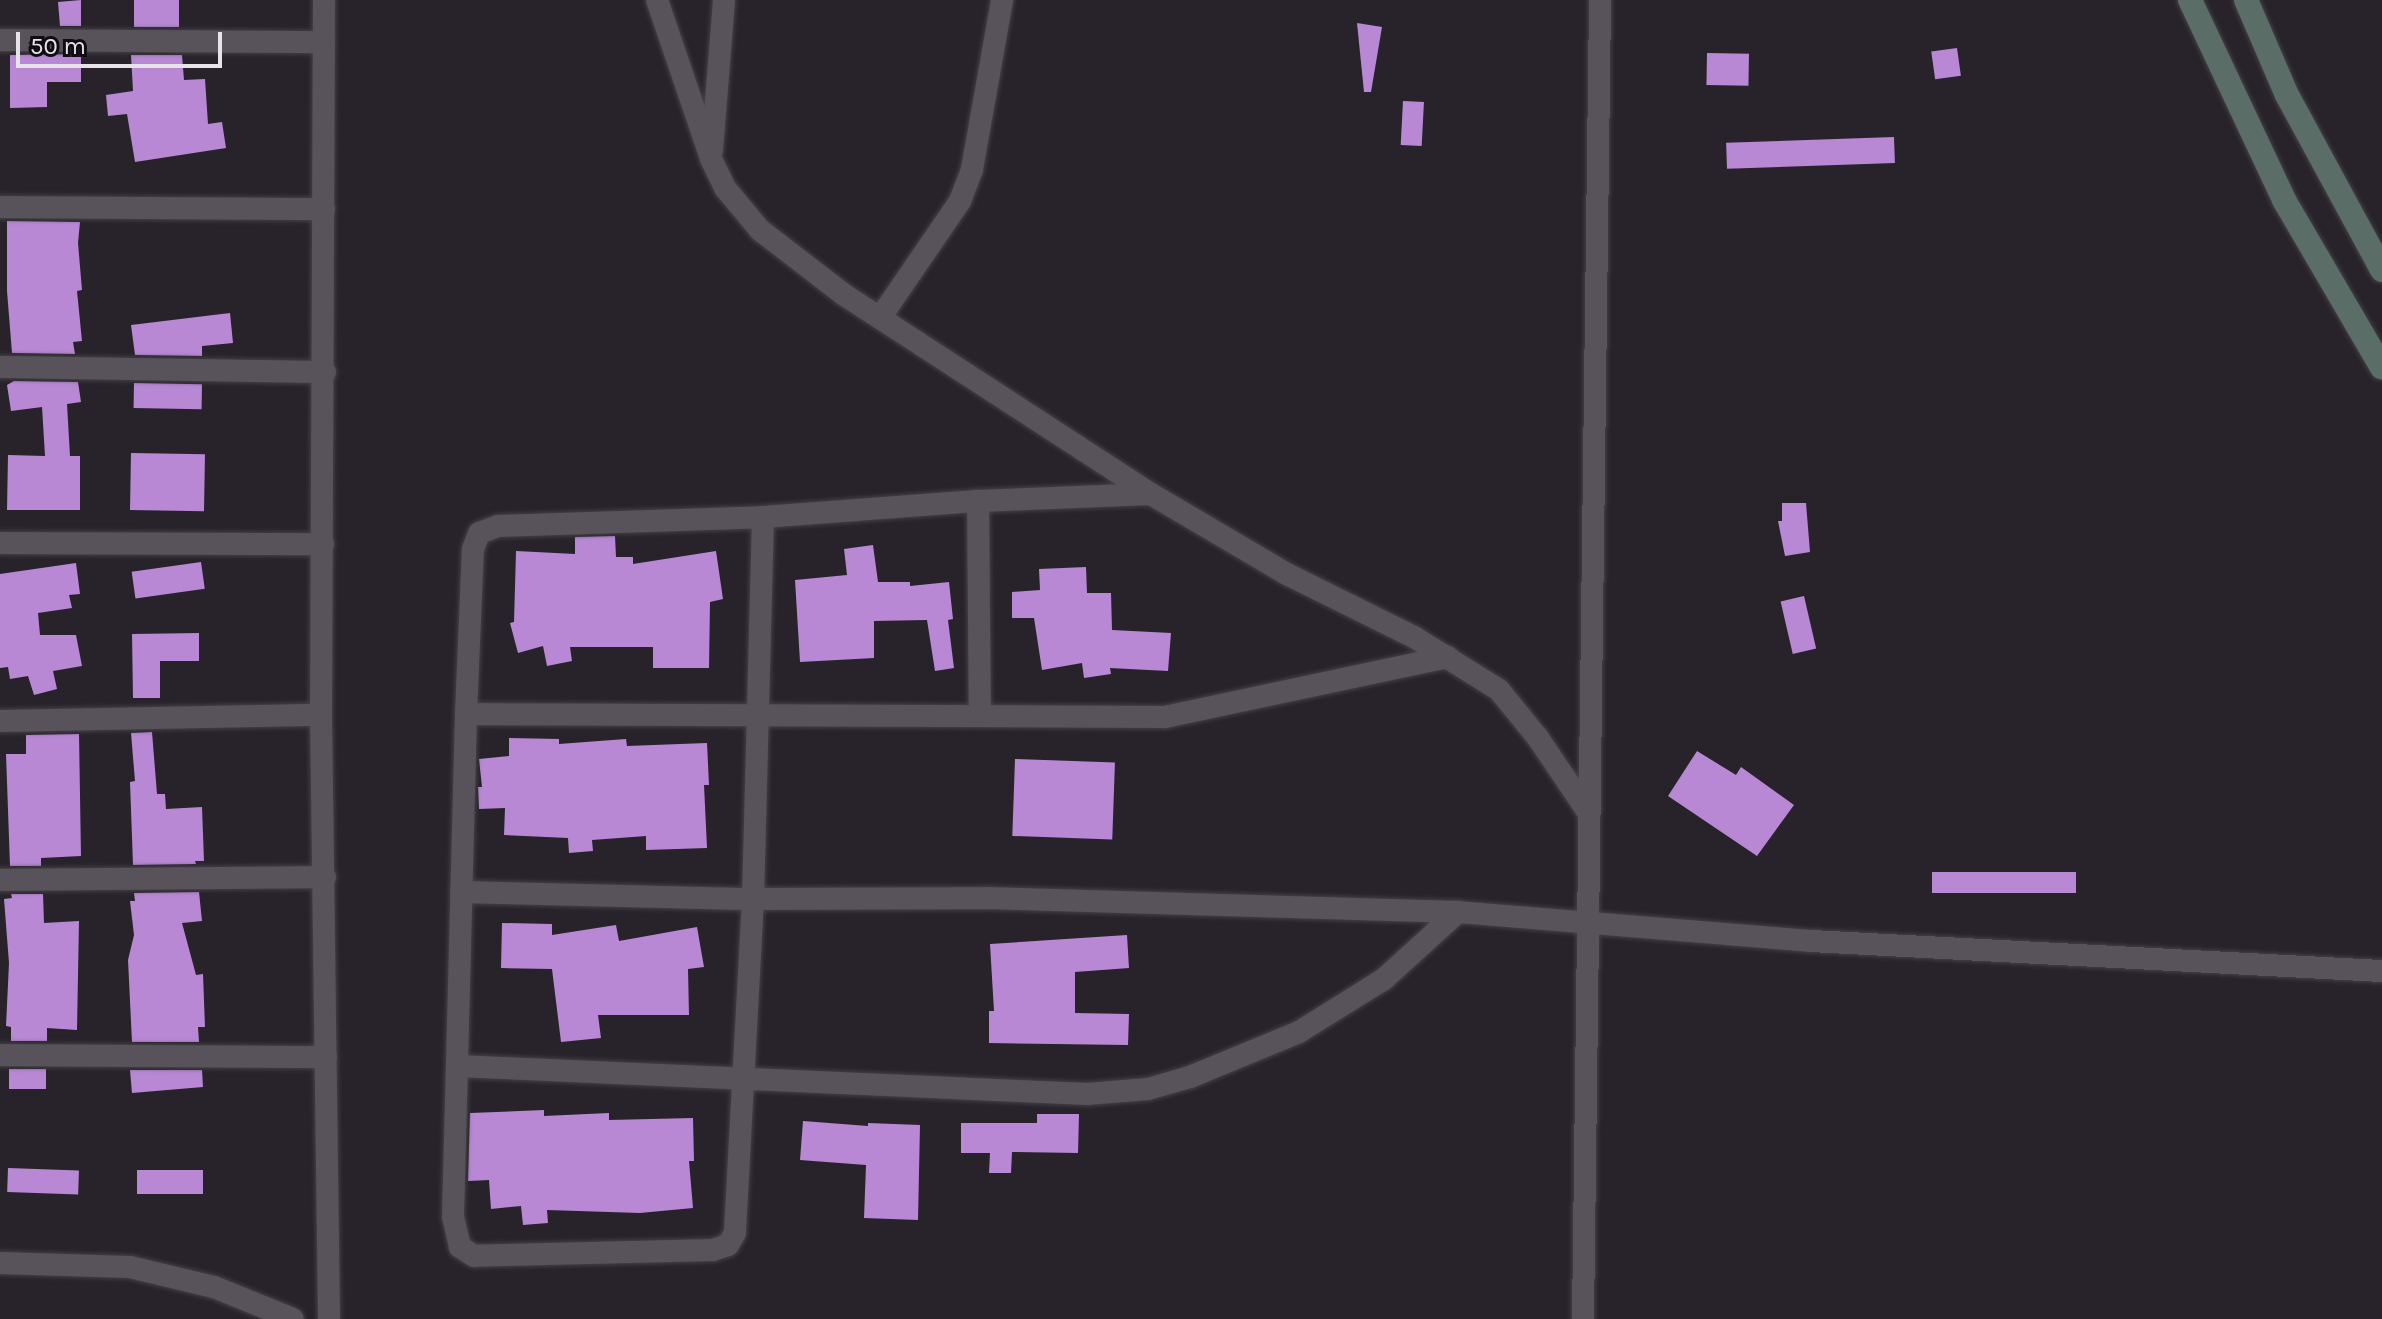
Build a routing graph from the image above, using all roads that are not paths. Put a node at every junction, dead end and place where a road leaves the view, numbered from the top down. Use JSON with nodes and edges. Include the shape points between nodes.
{"nodes":[{"id":1,"x":324,"y":0,"type":"edge"},
{"id":2,"x":657,"y":0,"type":"edge"},
{"id":3,"x":724,"y":0,"type":"edge"},
{"id":4,"x":1002,"y":0,"type":"edge"},
{"id":5,"x":1600,"y":0,"type":"edge"},
{"id":6,"x":2190,"y":0,"type":"edge"},
{"id":7,"x":2246,"y":0,"type":"edge"},
{"id":8,"x":0,"y":40,"type":"edge"},
{"id":9,"x":324,"y":42,"type":"junction"},
{"id":10,"x":711,"y":159,"type":"junction"},
{"id":11,"x":0,"y":207,"type":"edge"},
{"id":12,"x":324,"y":209,"type":"junction"},
{"id":13,"x":2382,"y":270,"type":"edge"},
{"id":14,"x":880,"y":318,"type":"junction"},
{"id":15,"x":0,"y":367,"type":"edge"},
{"id":16,"x":2382,"y":368,"type":"edge"},
{"id":17,"x":325,"y":372,"type":"junction"},
{"id":18,"x":1151,"y":494,"type":"junction"},
{"id":19,"x":978,"y":501,"type":"junction"},
{"id":20,"x":763,"y":517,"type":"junction"},
{"id":21,"x":0,"y":543,"type":"edge"},
{"id":22,"x":323,"y":544,"type":"junction"},
{"id":23,"x":1448,"y":657,"type":"junction"},
{"id":24,"x":466,"y":714,"type":"junction"},
{"id":25,"x":321,"y":715,"type":"junction"},
{"id":26,"x":757,"y":715,"type":"junction"},
{"id":27,"x":980,"y":716,"type":"junction"},
{"id":28,"x":0,"y":721,"type":"edge"},
{"id":29,"x":1588,"y":812,"type":"junction"},
{"id":30,"x":325,"y":877,"type":"junction"},
{"id":31,"x":0,"y":880,"type":"edge"},
{"id":32,"x":461,"y":892,"type":"junction"},
{"id":33,"x":753,"y":899,"type":"junction"},
{"id":34,"x":1458,"y":912,"type":"junction"},
{"id":35,"x":1589,"y":925,"type":"junction"},
{"id":36,"x":2382,"y":971,"type":"edge"},
{"id":37,"x":0,"y":1055,"type":"edge"},
{"id":38,"x":326,"y":1057,"type":"junction"},
{"id":39,"x":458,"y":1066,"type":"junction"},
{"id":40,"x":742,"y":1077,"type":"junction"},
{"id":41,"x":0,"y":1263,"type":"edge"},
{"id":42,"x":293,"y":1319,"type":"edge"},
{"id":43,"x":329,"y":1319,"type":"edge"},
{"id":44,"x":1583,"y":1319,"type":"edge"}],
"edges":[{"from":1,"to":9,"type":"street"},
{"from":2,"to":10,"type":"street"},
{"from":3,"to":10,"type":"street"},
{"from":4,"to":14,"type":"street","via":[[960,201]]},
{"from":5,"to":29,"type":"street"},
{"from":6,"to":16,"type":"main road","via":[[2284,200]]},
{"from":7,"to":13,"type":"main road","via":[[2287,95]]},
{"from":8,"to":9,"type":"street"},
{"from":9,"to":12,"type":"street"},
{"from":10,"to":14,"type":"street","via":[[725,188],[760,230]]},
{"from":11,"to":12,"type":"street"},
{"from":12,"to":17,"type":"street"},
{"from":14,"to":18,"type":"street"},
{"from":15,"to":17,"type":"street"},
{"from":17,"to":22,"type":"street"},
{"from":18,"to":19,"type":"street"},
{"from":18,"to":23,"type":"street","via":[[1287,574]]},
{"from":19,"to":20,"type":"street"},
{"from":19,"to":27,"type":"street"},
{"from":20,"to":24,"type":"street","via":[[498,526],[479,533],[473,549]]},
{"from":20,"to":26,"type":"street"},
{"from":21,"to":22,"type":"street"},
{"from":22,"to":25,"type":"street"},
{"from":23,"to":27,"type":"street","via":[[1165,717]]},
{"from":23,"to":29,"type":"street","via":[[1499,690]]},
{"from":24,"to":26,"type":"street"},
{"from":24,"to":32,"type":"street"},
{"from":25,"to":28,"type":"street"},
{"from":25,"to":30,"type":"street"},
{"from":26,"to":27,"type":"street"},
{"from":26,"to":33,"type":"street"},
{"from":29,"to":35,"type":"street"},
{"from":30,"to":31,"type":"street"},
{"from":30,"to":38,"type":"street"},
{"from":32,"to":33,"type":"street"},
{"from":32,"to":39,"type":"street"},
{"from":33,"to":34,"type":"street","via":[[986,898]]},
{"from":33,"to":40,"type":"street"},
{"from":34,"to":35,"type":"street"},
{"from":34,"to":40,"type":"street","via":[[1384,979],[1299,1032],[1148,1089],[1087,1094]]},
{"from":35,"to":36,"type":"street"},
{"from":35,"to":44,"type":"street"},
{"from":37,"to":38,"type":"street"},
{"from":38,"to":43,"type":"street"},
{"from":39,"to":40,"type":"street"},
{"from":39,"to":40,"type":"street","via":[[453,1217],[460,1247],[474,1256],[713,1250],[728,1245],[735,1233]]},
{"from":41,"to":42,"type":"street","via":[[130,1267],[214,1287]]}]}
